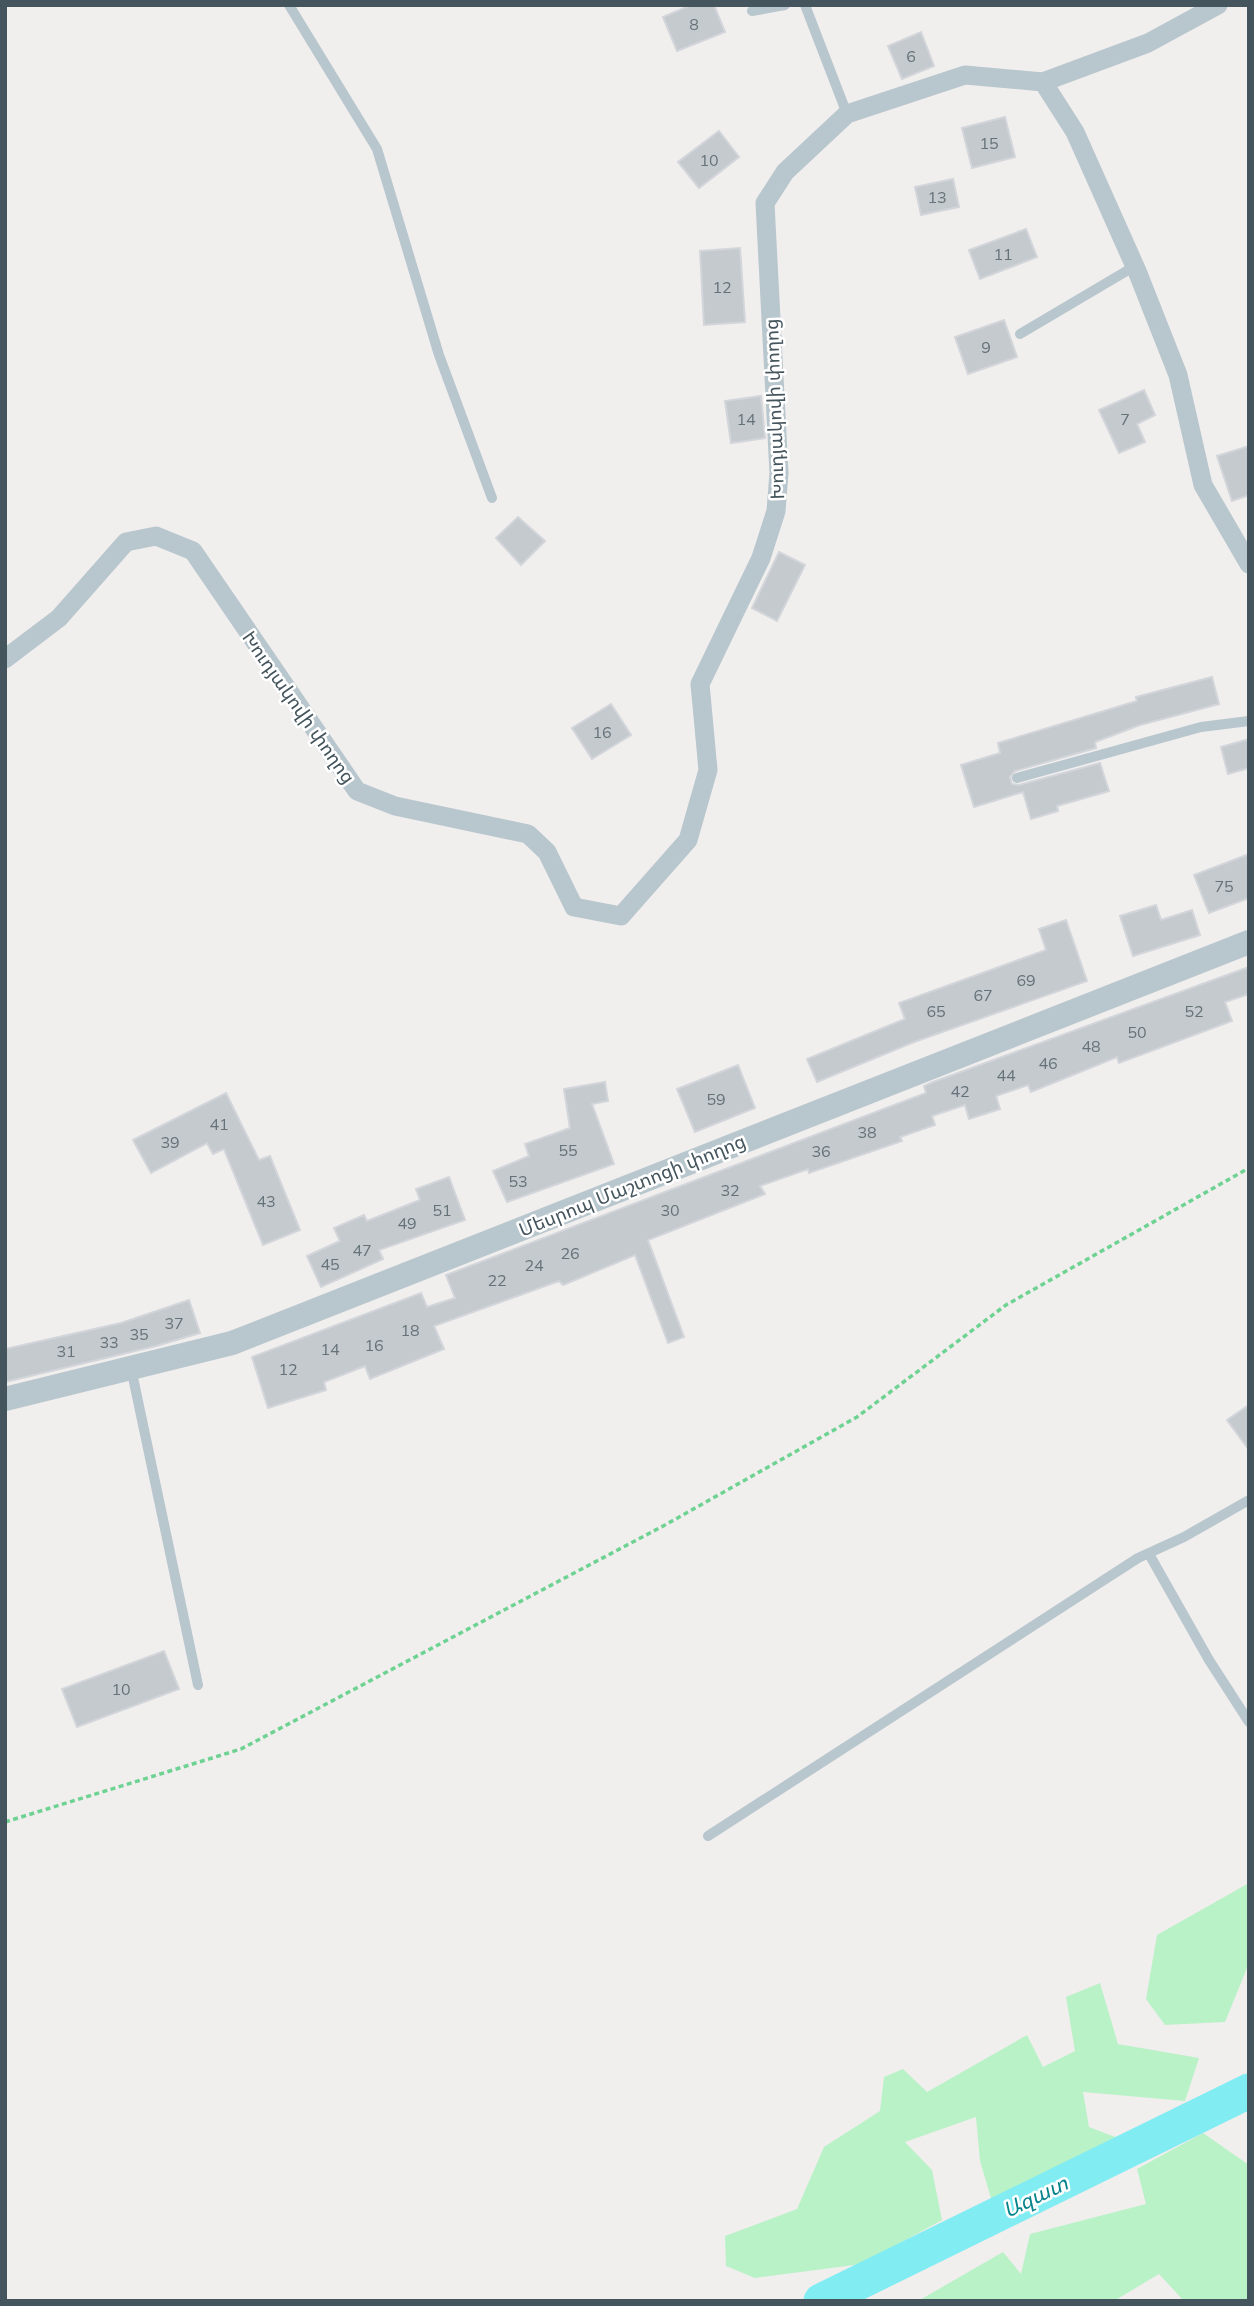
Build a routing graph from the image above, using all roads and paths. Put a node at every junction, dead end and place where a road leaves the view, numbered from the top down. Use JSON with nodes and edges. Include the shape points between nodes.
{"nodes":[{"id":1,"x":289,"y":5,"type":"edge"},
{"id":2,"x":785,"y":5,"type":"edge"},
{"id":3,"x":805,"y":5,"type":"edge"},
{"id":4,"x":1218,"y":5,"type":"edge"},
{"id":5,"x":752,"y":11,"type":"dead end"},
{"id":6,"x":1043,"y":82,"type":"junction"},
{"id":7,"x":848,"y":114,"type":"junction"},
{"id":8,"x":1135,"y":267,"type":"junction"},
{"id":9,"x":1020,"y":334,"type":"dead end"},
{"id":10,"x":492,"y":498,"type":"dead end"},
{"id":11,"x":1249,"y":564,"type":"edge"},
{"id":12,"x":5,"y":659,"type":"edge"},
{"id":13,"x":1249,"y":721,"type":"edge"},
{"id":14,"x":1017,"y":778,"type":"dead end"},
{"id":15,"x":1249,"y":942,"type":"edge"},
{"id":16,"x":1249,"y":1168,"type":"edge"},
{"id":17,"x":131,"y":1368,"type":"junction"},
{"id":18,"x":5,"y":1399,"type":"edge"},
{"id":19,"x":1249,"y":1500,"type":"edge"},
{"id":20,"x":1149,"y":1554,"type":"junction"},
{"id":21,"x":198,"y":1685,"type":"dead end"},
{"id":22,"x":1249,"y":1722,"type":"edge"},
{"id":23,"x":5,"y":1822,"type":"edge"},
{"id":24,"x":708,"y":1836,"type":"dead end"}],
"edges":[{"from":1,"to":10,"type":"lane","via":[[377,149],[439,355]]},
{"from":2,"to":5,"type":"lane"},
{"from":3,"to":7,"type":"lane"},
{"from":4,"to":6,"type":"street","via":[[1148,43]]},
{"from":6,"to":7,"type":"street","name":"Խուդյակովի փողոց","via":[[965,75]]},
{"from":6,"to":8,"type":"street","via":[[1075,132]]},
{"from":7,"to":12,"type":"street","name":"Խուդյակովի փողոց","via":[[785,172],[765,203],[779,473],[776,511],[761,558],[700,684],[708,770],[688,840],[621,916],[574,907],[547,852],[528,834],[395,806],[357,791],[192,551],[156,536],[125,542],[59,618]]},
{"from":8,"to":9,"type":"lane"},
{"from":8,"to":11,"type":"street","via":[[1178,374],[1203,485]]},
{"from":13,"to":14,"type":"lane","via":[[1201,727]]},
{"from":15,"to":17,"type":"street","name":"Մեսրոպ Մաշտոցի փողոց","via":[[232,1343]]},
{"from":16,"to":23,"type":"path","via":[[1006,1305],[857,1417],[253,1743]]},
{"from":17,"to":18,"type":"street","name":"Մեսրոպ Մաշտոցի փողոց"},
{"from":17,"to":21,"type":"lane"},
{"from":19,"to":20,"type":"lane"},
{"from":20,"to":22,"type":"lane"},
{"from":20,"to":24,"type":"lane"}]}
